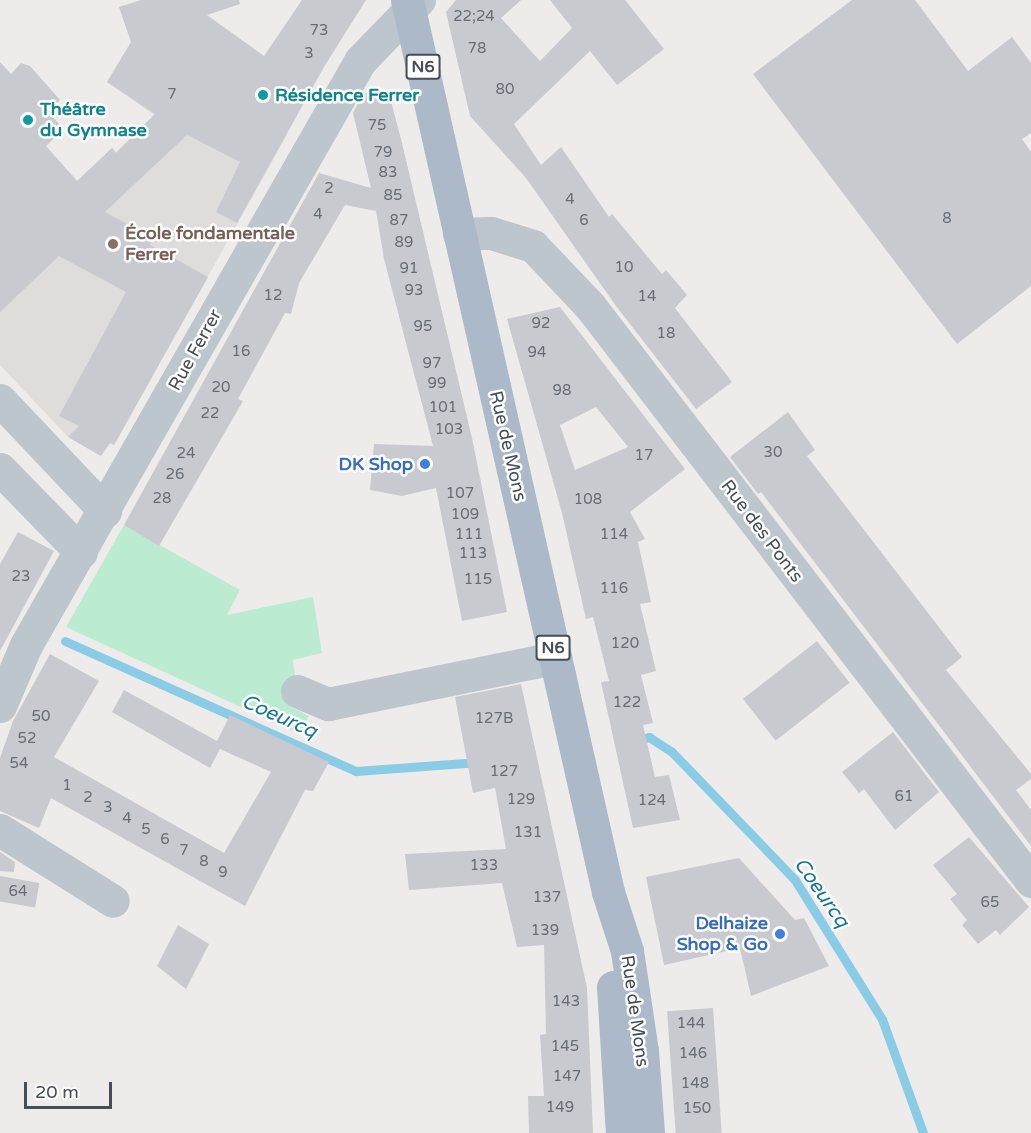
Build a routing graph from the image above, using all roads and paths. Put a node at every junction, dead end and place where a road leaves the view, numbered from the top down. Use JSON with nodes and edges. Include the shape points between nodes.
{"nodes":[{"id":1,"x":412,"y":2,"type":"edge"},
{"id":2,"x":459,"y":234,"type":"junction"},
{"id":3,"x":0,"y":400,"type":"edge"},
{"id":4,"x":0,"y":469,"type":"edge"},
{"id":5,"x":105,"y":511,"type":"junction"},
{"id":6,"x":81,"y":552,"type":"junction"},
{"id":7,"x":555,"y":658,"type":"junction"},
{"id":8,"x":297,"y":691,"type":"dead end"},
{"id":9,"x":2,"y":697,"type":"edge"},
{"id":10,"x":0,"y":830,"type":"edge"},
{"id":11,"x":1031,"y":881,"type":"edge"},
{"id":12,"x":608,"y":892,"type":"junction"},
{"id":13,"x":113,"y":901,"type":"dead end"},
{"id":14,"x":622,"y":1133,"type":"edge"},
{"id":15,"x":648,"y":1133,"type":"edge"}],
"edges":[{"from":1,"to":2,"type":"main road","name":"Rue de Mons","number":"N6"},
{"from":1,"to":5,"type":"street","name":"Rue Ferrer","via":[[360,61]]},
{"from":2,"to":7,"type":"main road","name":"Rue de Mons","number":"N6"},
{"from":2,"to":11,"type":"street","name":"Rue des Ponts","via":[[491,233],[533,246],[590,306]]},
{"from":3,"to":5,"type":"street"},
{"from":4,"to":6,"type":"street"},
{"from":5,"to":6,"type":"street","name":"Rue Ferrer"},
{"from":6,"to":9,"type":"street","name":"Rue Ferrer","via":[[26,645]]},
{"from":7,"to":8,"type":"street","via":[[328,704]]},
{"from":7,"to":12,"type":"main road","name":"Rue de Mons","number":"N6"},
{"from":10,"to":13,"type":"street"},
{"from":12,"to":14,"type":"main road","name":"Rue de Mons","number":"N6"},
{"from":12,"to":15,"type":"main road","name":"Rue de Mons","number":"N6","via":[[627,951],[642,1051]]}]}
